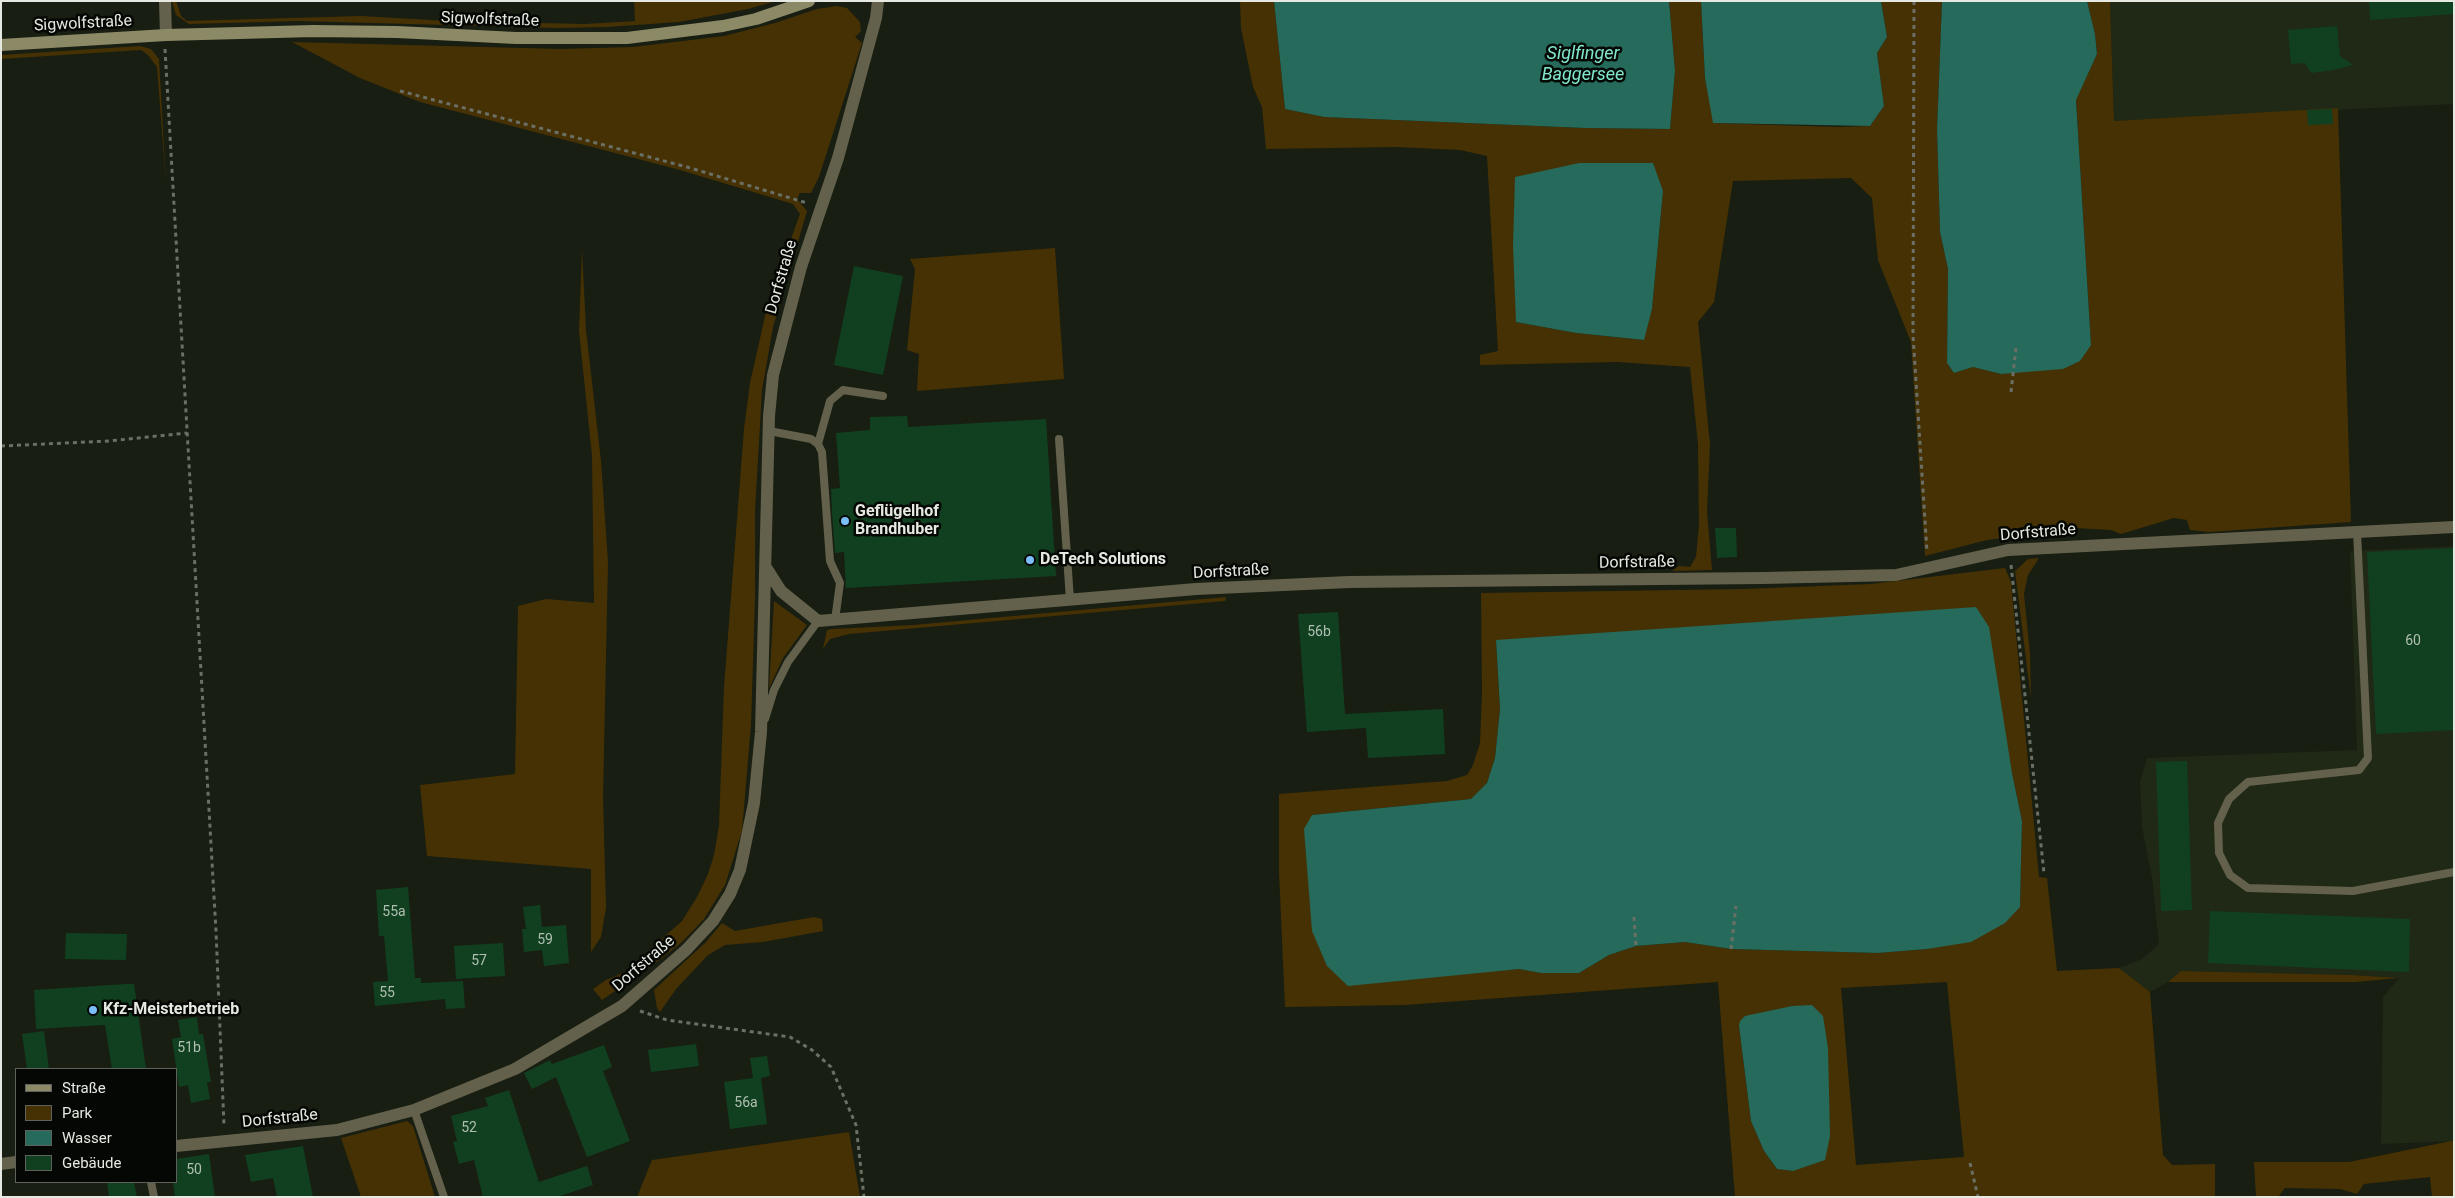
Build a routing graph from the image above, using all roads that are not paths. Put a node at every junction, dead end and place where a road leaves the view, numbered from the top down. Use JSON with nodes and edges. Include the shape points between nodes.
{"nodes":[{"id":1,"x":165,"y":1,"type":"edge"},
{"id":2,"x":809,"y":1,"type":"edge"},
{"id":3,"x":878,"y":1,"type":"edge"},
{"id":4,"x":166,"y":35,"type":"junction"},
{"id":5,"x":1,"y":45,"type":"edge"},
{"id":6,"x":883,"y":396,"type":"dead end"},
{"id":7,"x":769,"y":431,"type":"junction"},
{"id":8,"x":1059,"y":439,"type":"dead end"},
{"id":9,"x":818,"y":444,"type":"junction"},
{"id":10,"x":2454,"y":527,"type":"edge"},
{"id":11,"x":2357,"y":532,"type":"junction"},
{"id":12,"x":767,"y":569,"type":"junction"},
{"id":13,"x":1070,"y":600,"type":"junction"},
{"id":14,"x":835,"y":620,"type":"junction"},
{"id":15,"x":818,"y":621,"type":"junction"},
{"id":16,"x":761,"y":732,"type":"junction"},
{"id":17,"x":2454,"y":872,"type":"edge"},
{"id":18,"x":414,"y":1110,"type":"junction"},
{"id":19,"x":178,"y":1146,"type":"edge"},
{"id":20,"x":15,"y":1162,"type":"edge"},
{"id":21,"x":1,"y":1164,"type":"edge"},
{"id":22,"x":151,"y":1183,"type":"edge"},
{"id":23,"x":154,"y":1197,"type":"edge"},
{"id":24,"x":444,"y":1197,"type":"edge"}],
"edges":[{"from":1,"to":4,"type":"street"},
{"from":2,"to":4,"type":"street","name":"Sigwolfstraße","via":[[723,26],[627,38],[313,31]]},
{"from":3,"to":7,"type":"street","name":"Dorfstraße","via":[[838,158],[801,267],[773,375]]},
{"from":4,"to":5,"type":"street","name":"Sigwolfstraße"},
{"from":6,"to":9,"type":"lane","via":[[843,390],[830,401]]},
{"from":7,"to":9,"type":"lane","via":[[811,439]]},
{"from":7,"to":12,"type":"street","name":"Dorfstraße"},
{"from":8,"to":13,"type":"lane"},
{"from":9,"to":14,"type":"lane","via":[[824,460],[830,561],[840,583]]},
{"from":10,"to":11,"type":"street","name":"Dorfstraße"},
{"from":11,"to":13,"type":"street","name":"Dorfstraße","via":[[2008,550],[1896,574],[1349,582]]},
{"from":11,"to":17,"type":"lane","via":[[2368,758],[2359,770],[2248,782],[2229,799],[2218,823],[2219,853],[2230,875],[2248,888],[2353,891]]},
{"from":12,"to":15,"type":"street","via":[[781,590]]},
{"from":12,"to":16,"type":"street","name":"Dorfstraße"},
{"from":13,"to":14,"type":"street","name":"Dorfstraße"},
{"from":14,"to":15,"type":"street","name":"Dorfstraße"},
{"from":15,"to":16,"type":"lane","name":"Dorfstraße","via":[[788,662],[774,690]]},
{"from":16,"to":18,"type":"street","name":"Dorfstraße","via":[[754,804],[740,870],[713,921],[686,950],[622,1006],[515,1069]]},
{"from":18,"to":19,"type":"street","name":"Dorfstraße","via":[[337,1130]]},
{"from":18,"to":24,"type":"lane"},
{"from":20,"to":21,"type":"street"},
{"from":22,"to":23,"type":"lane"}]}
